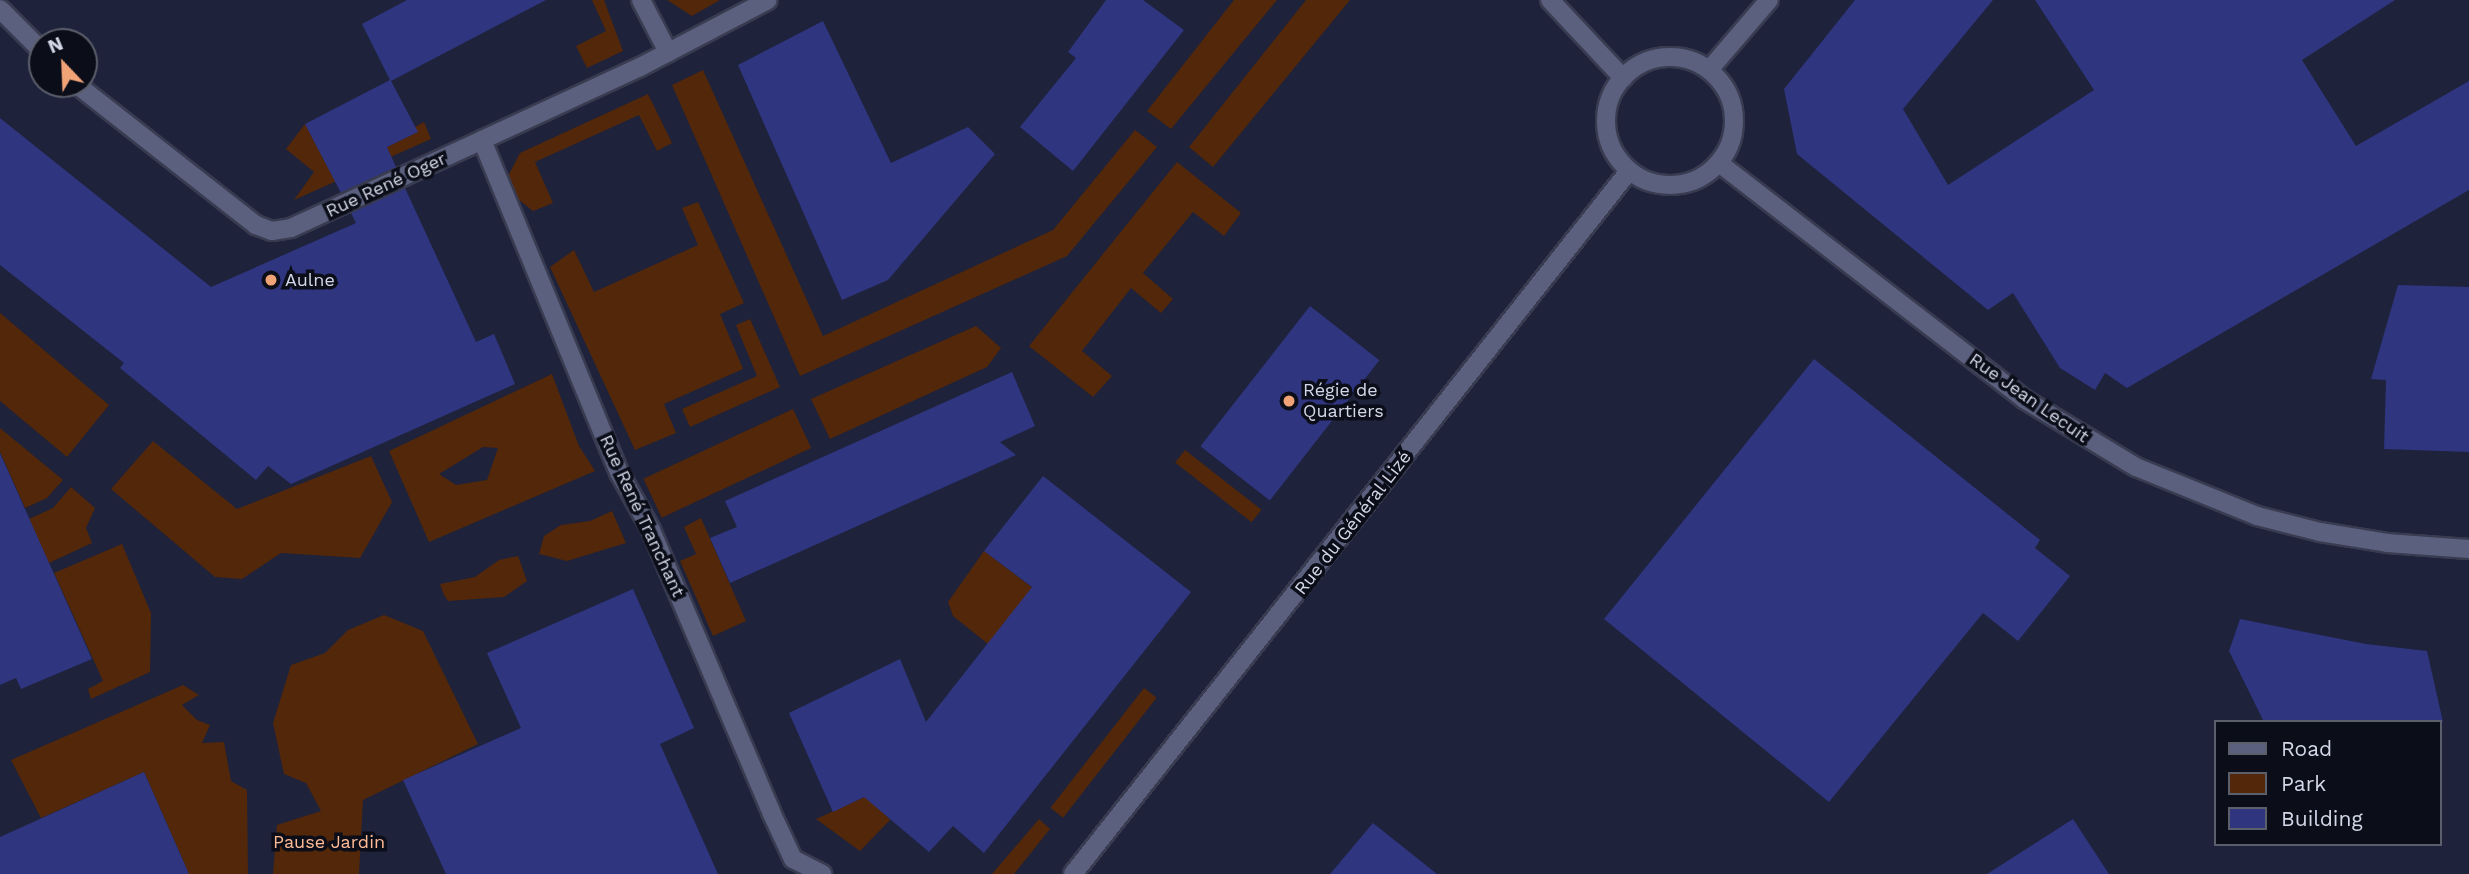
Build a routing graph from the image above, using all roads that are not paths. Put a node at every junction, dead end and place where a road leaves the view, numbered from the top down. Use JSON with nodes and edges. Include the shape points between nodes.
{"nodes":[{"id":1,"x":641,"y":0,"type":"edge"},
{"id":2,"x":768,"y":0,"type":"edge"},
{"id":3,"x":1550,"y":0,"type":"edge"},
{"id":4,"x":1769,"y":0,"type":"edge"},
{"id":5,"x":0,"y":9,"type":"edge"},
{"id":6,"x":28,"y":37,"type":"edge"},
{"id":7,"x":668,"y":52,"type":"junction"},
{"id":8,"x":1709,"y":70,"type":"junction"},
{"id":9,"x":1623,"y":78,"type":"junction"},
{"id":10,"x":94,"y":98,"type":"edge"},
{"id":11,"x":482,"y":141,"type":"junction"},
{"id":12,"x":1719,"y":163,"type":"junction"},
{"id":13,"x":1629,"y":171,"type":"junction"},
{"id":14,"x":2469,"y":549,"type":"edge"},
{"id":15,"x":822,"y":874,"type":"edge"},
{"id":16,"x":1073,"y":874,"type":"edge"}],
"edges":[{"from":1,"to":7,"type":"street"},
{"from":2,"to":7,"type":"street","name":"Rue René Oger"},
{"from":3,"to":9,"type":"street"},
{"from":4,"to":8,"type":"street"},
{"from":5,"to":6,"type":"street"},
{"from":7,"to":11,"type":"street","name":"Rue René Oger"},
{"from":8,"to":9,"type":"street","via":[[1674,57],[1655,59]]},
{"from":8,"to":12,"type":"street","via":[[1728,95],[1735,125]]},
{"from":9,"to":13,"type":"street","via":[[1606,115],[1612,146]]},
{"from":10,"to":11,"type":"street","name":"Rue René Oger","via":[[256,225],[272,231],[291,228]]},
{"from":11,"to":15,"type":"street","name":"Rue René Tranchant","via":[[620,474],[650,530],[771,812],[793,859]]},
{"from":12,"to":13,"type":"street","via":[[1695,180],[1666,185]]},
{"from":12,"to":14,"type":"street","name":"Rue Jean Lecuit","via":[[2024,399],[2136,467],[2232,507],[2320,532]]},
{"from":13,"to":16,"type":"street","name":"Rue du Général Lizé"}]}
